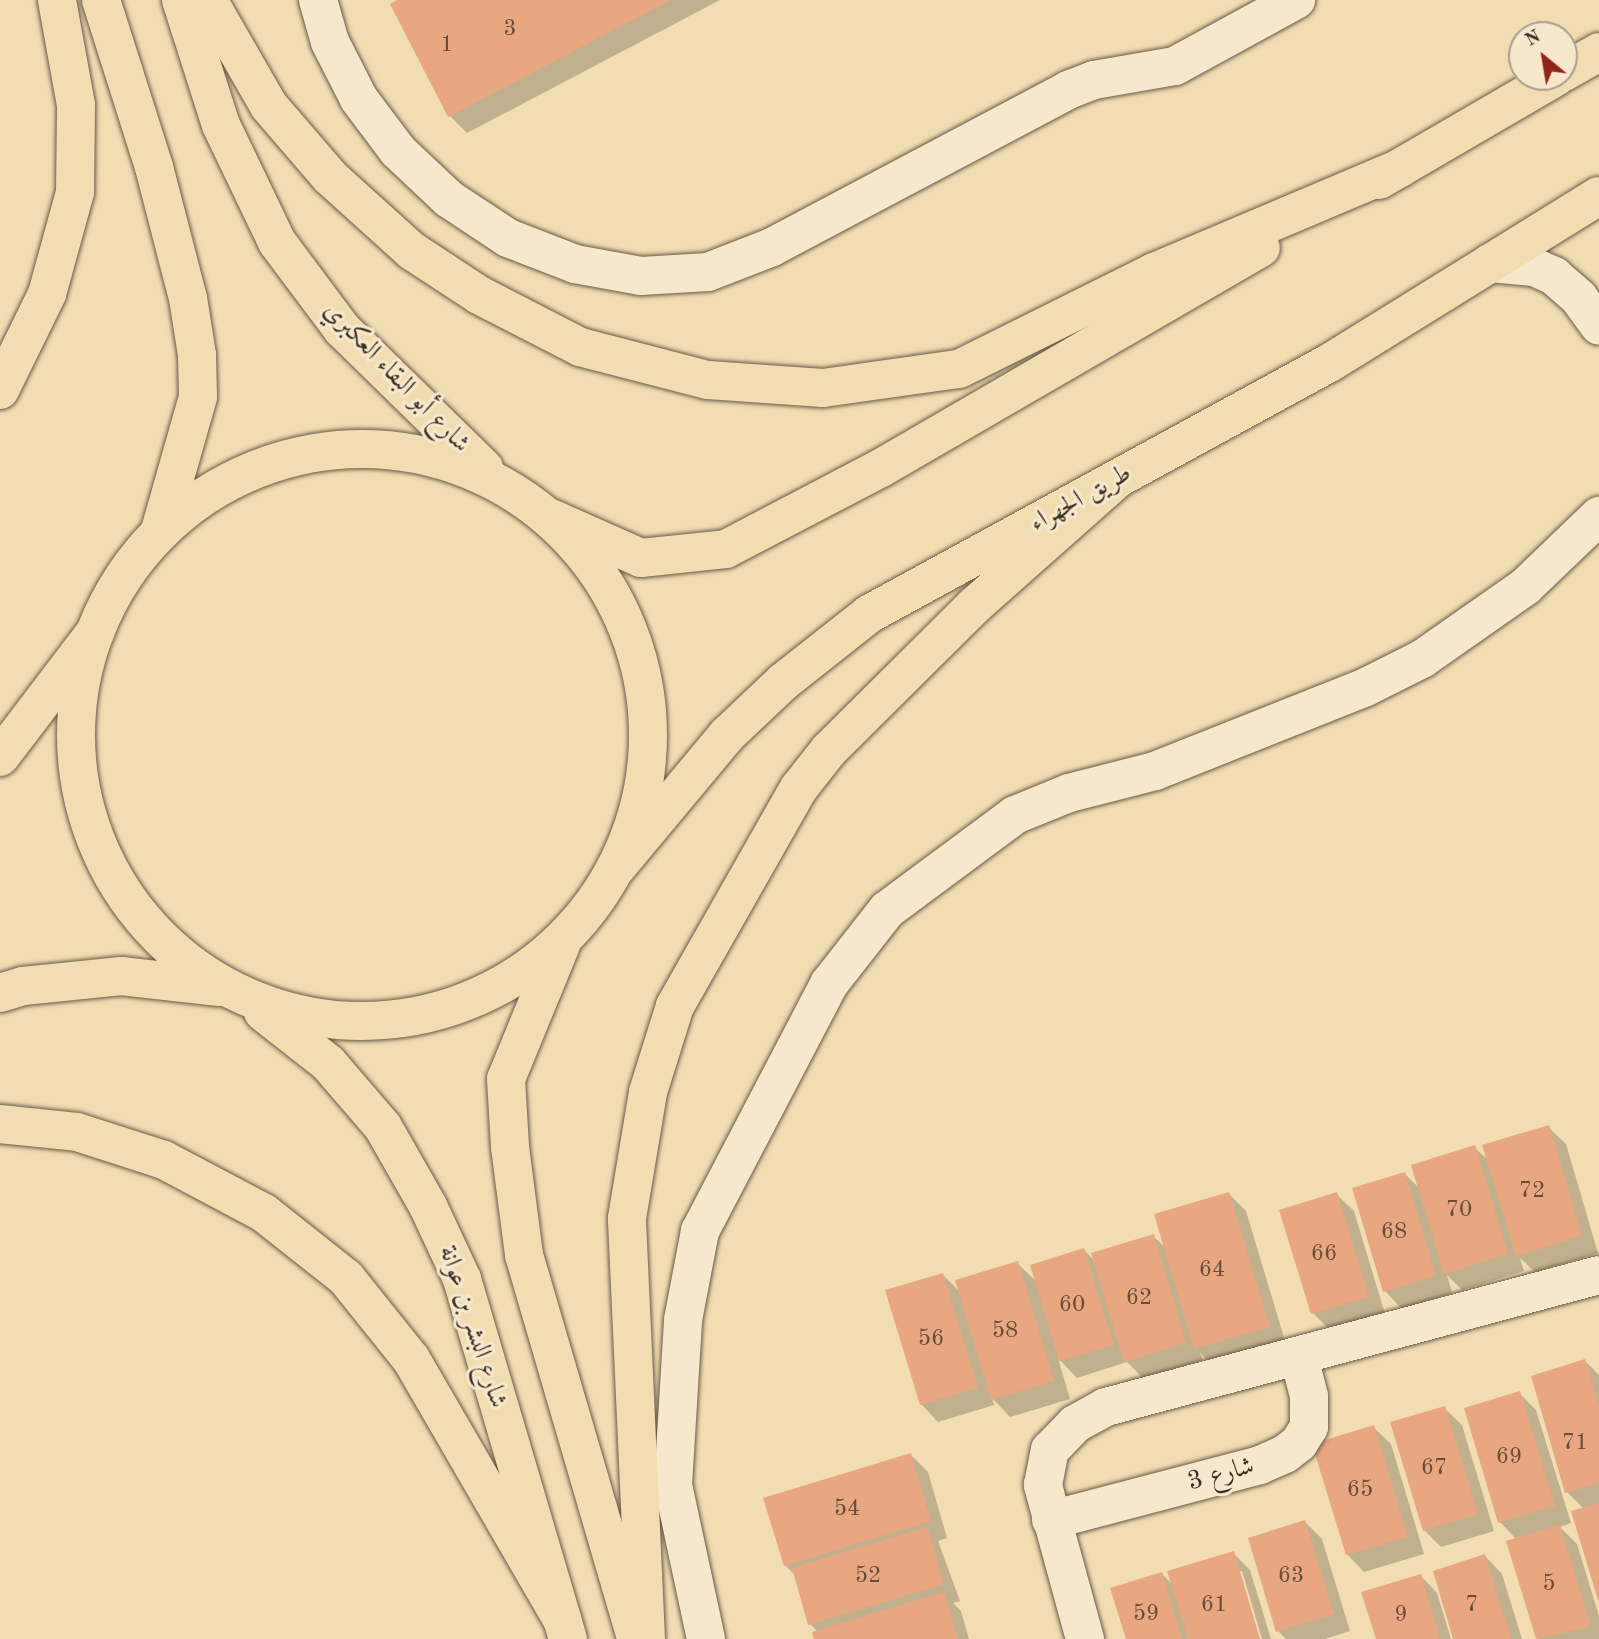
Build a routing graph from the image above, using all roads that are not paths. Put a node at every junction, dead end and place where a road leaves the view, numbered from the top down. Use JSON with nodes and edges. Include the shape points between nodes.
{"nodes":[{"id":1,"x":57,"y":0,"type":"edge"},
{"id":2,"x":101,"y":0,"type":"edge"},
{"id":3,"x":181,"y":0,"type":"edge"},
{"id":4,"x":208,"y":0,"type":"edge"},
{"id":5,"x":318,"y":0,"type":"edge"},
{"id":6,"x":1297,"y":0,"type":"edge"},
{"id":7,"x":1599,"y":52,"type":"edge"},
{"id":8,"x":1578,"y":64,"type":"edge"},
{"id":9,"x":1532,"y":91,"type":"edge"},
{"id":10,"x":1400,"y":168,"type":"junction"},
{"id":11,"x":1599,"y":196,"type":"edge"},
{"id":12,"x":1490,"y":264,"type":"junction"},
{"id":13,"x":1599,"y":326,"type":"edge"},
{"id":14,"x":0,"y":390,"type":"edge"},
{"id":15,"x":1116,"y":480,"type":"junction"},
{"id":16,"x":501,"y":484,"type":"junction"},
{"id":17,"x":1599,"y":516,"type":"edge"},
{"id":18,"x":551,"y":518,"type":"junction"},
{"id":19,"x":159,"y":534,"type":"junction"},
{"id":20,"x":96,"y":631,"type":"junction"},
{"id":21,"x":0,"y":757,"type":"edge"},
{"id":22,"x":617,"y":867,"type":"junction"},
{"id":23,"x":562,"y":941,"type":"junction"},
{"id":24,"x":232,"y":992,"type":"junction"},
{"id":25,"x":0,"y":993,"type":"edge"},
{"id":26,"x":0,"y":1124,"type":"edge"},
{"id":27,"x":1599,"y":1275,"type":"edge"},
{"id":28,"x":1299,"y":1357,"type":"junction"},
{"id":29,"x":1051,"y":1520,"type":"junction"},
{"id":30,"x":565,"y":1630,"type":"edge"},
{"id":31,"x":636,"y":1639,"type":"edge"},
{"id":32,"x":646,"y":1639,"type":"edge"},
{"id":33,"x":706,"y":1639,"type":"edge"},
{"id":34,"x":1086,"y":1639,"type":"edge"}],
"edges":[{"from":1,"to":14,"type":"main road","via":[[76,106],[75,192],[47,294]]},
{"from":2,"to":19,"type":"main road","via":[[154,167],[188,299],[197,355],[198,397]]},
{"from":3,"to":16,"type":"main road","name":"شارع أبو البقاء العكبري","via":[[221,125],[277,242],[342,329]]},
{"from":4,"to":10,"type":"main road","via":[[269,106],[330,177],[412,251],[479,295],[580,347],[708,380],[823,388],[959,369],[1154,272]]},
{"from":5,"to":6,"type":"street","via":[[330,42],[359,99],[398,150],[449,200],[508,238],[575,264],[641,276],[708,272],[772,247],[1080,84],[1175,66]]},
{"from":7,"to":8,"type":"main road"},
{"from":9,"to":10,"type":"main road"},
{"from":10,"to":18,"type":"main road","via":[[881,468],[726,549],[641,558]]},
{"from":11,"to":12,"type":"main road","name":"طريق الجهراء"},
{"from":12,"to":13,"type":"street","via":[[1523,265],[1554,276],[1579,298]]},
{"from":12,"to":15,"type":"main road","name":"طريق الجهراء","via":[[1331,362]]},
{"from":15,"to":22,"type":"main road","name":"طريق الجهراء","via":[[858,622],[783,682],[727,735]]},
{"from":15,"to":32,"type":"main road","via":[[974,606],[830,750],[799,788],[675,1006],[648,1092],[627,1219]]},
{"from":16,"to":18,"type":"main road"},
{"from":16,"to":19,"type":"main road","via":[[453,463],[401,451],[349,449],[296,457],[246,474],[200,500]]},
{"from":17,"to":33,"type":"street","via":[[1525,587],[1422,659],[1366,687],[1155,771],[1069,793],[1015,814],[887,910],[829,984],[700,1231],[683,1320],[673,1485]]},
{"from":18,"to":22,"type":"main road","via":[[595,565],[626,621],[645,681],[650,745],[640,808]]},
{"from":19,"to":20,"type":"main road","via":[[123,579]]},
{"from":20,"to":21,"type":"main road"},
{"from":20,"to":24,"type":"main road","name":"شارع البشر بن عوانة","via":[[83,674],[76,753],[85,809],[99,852],[121,892],[149,928]]},
{"from":22,"to":23,"type":"main road"},
{"from":23,"to":24,"type":"main road","via":[[508,982],[445,1010],[378,1022],[310,1017]]},
{"from":23,"to":31,"type":"main road","via":[[506,1079],[510,1147],[524,1255]]},
{"from":24,"to":25,"type":"main road","via":[[121,976],[23,986]]},
{"from":24,"to":30,"type":"main road","name":"شارع البشر بن عوانة","via":[[328,1063],[383,1127],[428,1206],[462,1279]]},
{"from":26,"to":30,"type":"main road","via":[[77,1132],[164,1160],[264,1213],[346,1278],[411,1359]]},
{"from":27,"to":28,"type":"street"},
{"from":28,"to":29,"type":"street","via":[[1106,1407],[1075,1423],[1050,1450],[1043,1467]]},
{"from":28,"to":29,"type":"street","name":"شارع 3","via":[[1309,1396],[1309,1427],[1285,1454],[1260,1465]]},
{"from":29,"to":34,"type":"street"}]}
